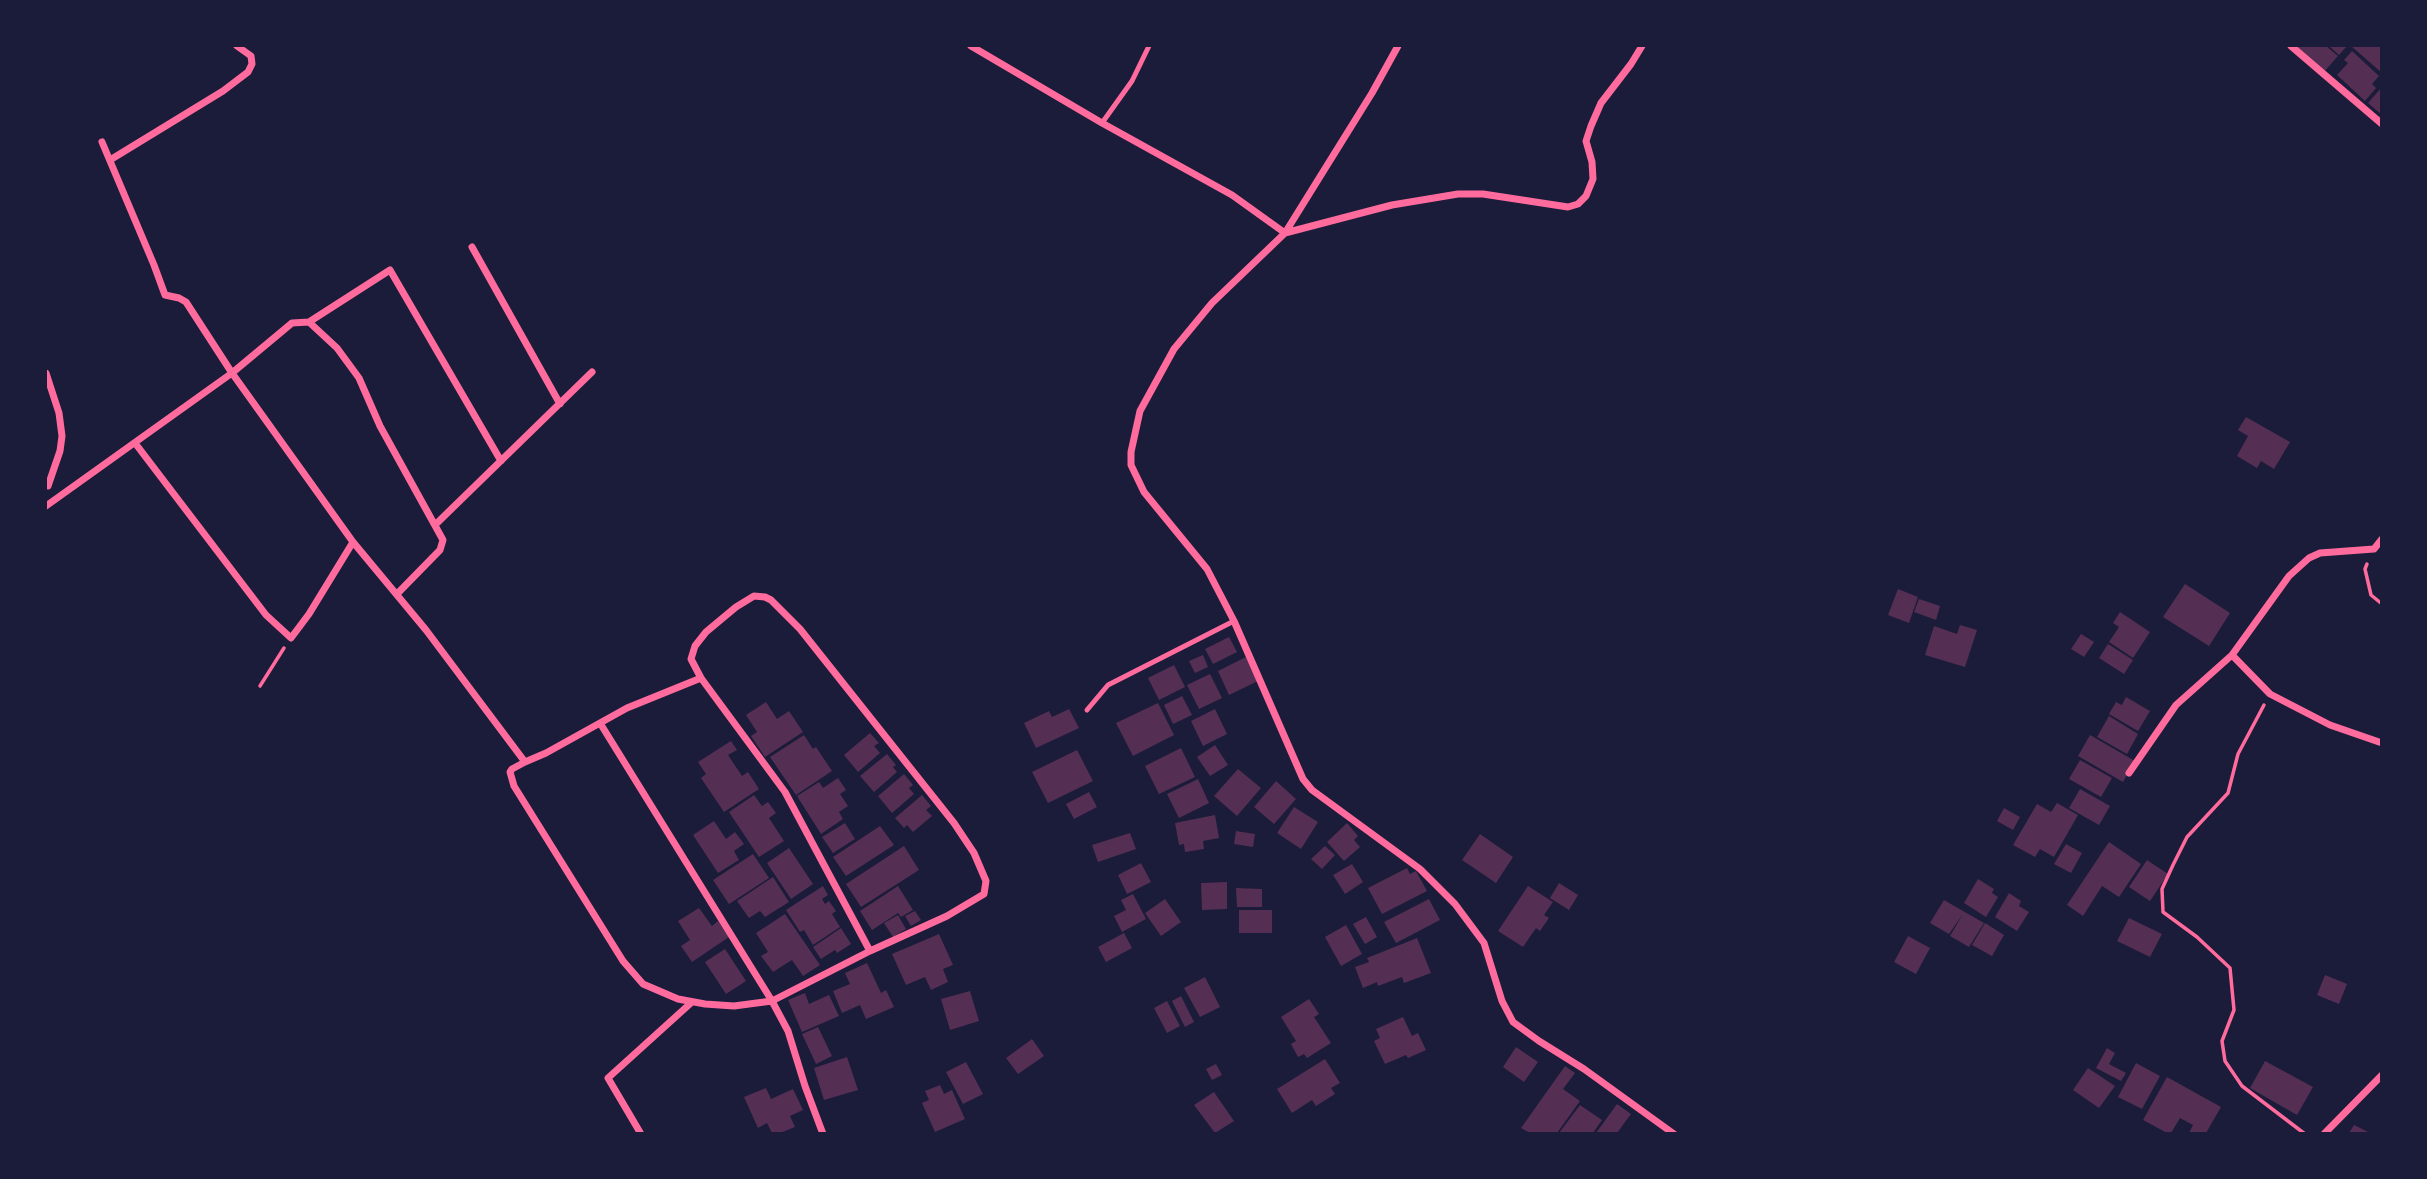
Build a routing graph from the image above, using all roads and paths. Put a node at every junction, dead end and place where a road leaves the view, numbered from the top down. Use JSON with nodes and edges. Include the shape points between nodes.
{"nodes":[{"id":1,"x":237,"y":46,"type":"edge"},
{"id":2,"x":971,"y":46,"type":"edge"},
{"id":3,"x":1149,"y":46,"type":"edge"},
{"id":4,"x":1398,"y":46,"type":"edge"},
{"id":5,"x":1642,"y":46,"type":"edge"},
{"id":6,"x":2291,"y":46,"type":"edge"},
{"id":7,"x":1102,"y":123,"type":"junction"},
{"id":8,"x":2382,"y":124,"type":"edge"},
{"id":9,"x":102,"y":142,"type":"dead end"},
{"id":10,"x":110,"y":160,"type":"junction"},
{"id":11,"x":1285,"y":233,"type":"junction"},
{"id":12,"x":472,"y":247,"type":"dead end"},
{"id":13,"x":309,"y":323,"type":"junction"},
{"id":14,"x":592,"y":372,"type":"dead end"},
{"id":15,"x":46,"y":373,"type":"edge"},
{"id":16,"x":232,"y":373,"type":"junction"},
{"id":17,"x":559,"y":404,"type":"junction"},
{"id":18,"x":135,"y":443,"type":"junction"},
{"id":19,"x":501,"y":461,"type":"junction"},
{"id":20,"x":47,"y":486,"type":"edge"},
{"id":21,"x":67,"y":492,"type":"junction"},
{"id":22,"x":46,"y":506,"type":"edge"},
{"id":23,"x":435,"y":525,"type":"junction"},
{"id":24,"x":2382,"y":538,"type":"edge"},
{"id":25,"x":353,"y":542,"type":"junction"},
{"id":26,"x":2374,"y":549,"type":"junction"},
{"id":27,"x":397,"y":594,"type":"junction"},
{"id":28,"x":2382,"y":604,"type":"edge"},
{"id":29,"x":1234,"y":621,"type":"junction"},
{"id":30,"x":290,"y":638,"type":"junction"},
{"id":31,"x":2232,"y":655,"type":"junction"},
{"id":32,"x":701,"y":678,"type":"junction"},
{"id":33,"x":260,"y":686,"type":"dead end"},
{"id":34,"x":2270,"y":694,"type":"junction"},
{"id":35,"x":1087,"y":710,"type":"dead end"},
{"id":36,"x":600,"y":723,"type":"junction"},
{"id":37,"x":2382,"y":743,"type":"edge"},
{"id":38,"x":525,"y":762,"type":"junction"},
{"id":39,"x":2129,"y":773,"type":"dead end"},
{"id":40,"x":870,"y":951,"type":"junction"},
{"id":41,"x":772,"y":1001,"type":"junction"},
{"id":42,"x":692,"y":1002,"type":"junction"},
{"id":43,"x":2382,"y":1075,"type":"edge"},
{"id":44,"x":641,"y":1133,"type":"edge"},
{"id":45,"x":823,"y":1133,"type":"edge"},
{"id":46,"x":1674,"y":1133,"type":"edge"},
{"id":47,"x":2305,"y":1133,"type":"edge"},
{"id":48,"x":2325,"y":1133,"type":"edge"}],
"edges":[{"from":1,"to":10,"type":"street","via":[[251,56],[248,72]]},
{"from":2,"to":7,"type":"street"},
{"from":3,"to":7,"type":"lane","via":[[1132,81]]},
{"from":4,"to":11,"type":"street"},
{"from":5,"to":11,"type":"street","via":[[1601,103],[1591,126],[1586,141],[1593,178],[1578,204],[1568,207],[1458,194],[1392,205]]},
{"from":6,"to":8,"type":"street"},
{"from":7,"to":11,"type":"street","via":[[1232,195]]},
{"from":9,"to":10,"type":"street"},
{"from":10,"to":16,"type":"street","via":[[165,295],[186,302]]},
{"from":11,"to":29,"type":"street","via":[[1212,303],[1174,349],[1143,404],[1131,452],[1135,478],[1207,569]]},
{"from":12,"to":17,"type":"street"},
{"from":13,"to":16,"type":"street","via":[[292,323]]},
{"from":13,"to":19,"type":"street","via":[[390,270]]},
{"from":13,"to":23,"type":"street","via":[[337,348],[359,378]]},
{"from":14,"to":17,"type":"street"},
{"from":15,"to":20,"type":"street","via":[[62,436]]},
{"from":16,"to":18,"type":"street"},
{"from":16,"to":25,"type":"street"},
{"from":17,"to":19,"type":"street"},
{"from":18,"to":21,"type":"street"},
{"from":18,"to":30,"type":"street","via":[[266,615]]},
{"from":19,"to":23,"type":"street"},
{"from":20,"to":21,"type":"street"},
{"from":21,"to":22,"type":"street"},
{"from":23,"to":27,"type":"street","via":[[443,540],[440,550]]},
{"from":24,"to":26,"type":"street"},
{"from":25,"to":27,"type":"street"},
{"from":25,"to":30,"type":"street"},
{"from":26,"to":28,"type":"path","via":[[2365,569],[2371,595]]},
{"from":26,"to":31,"type":"street","via":[[2309,558],[2289,576]]},
{"from":27,"to":38,"type":"street"},
{"from":29,"to":35,"type":"lane","via":[[1108,685]]},
{"from":29,"to":46,"type":"street","via":[[1303,779],[1312,790],[1420,869],[1455,904],[1484,943],[1513,1022]]},
{"from":30,"to":33,"type":"path"},
{"from":31,"to":34,"type":"street"},
{"from":31,"to":39,"type":"street","via":[[2176,705]]},
{"from":32,"to":36,"type":"street"},
{"from":32,"to":40,"type":"street","via":[[785,792]]},
{"from":32,"to":40,"type":"street","via":[[691,659],[706,632],[754,596],[771,600],[800,629],[974,853],[986,881],[980,898]]},
{"from":34,"to":37,"type":"street","via":[[2330,725]]},
{"from":34,"to":47,"type":"path","via":[[2238,754],[2228,793],[2187,837],[2173,865],[2162,888],[2163,912],[2230,968],[2234,1010],[2222,1041],[2225,1061],[2242,1086]]},
{"from":36,"to":38,"type":"street"},
{"from":36,"to":41,"type":"street"},
{"from":38,"to":42,"type":"street","via":[[512,769],[510,778],[623,961],[643,984]]},
{"from":40,"to":41,"type":"street"},
{"from":41,"to":42,"type":"street","via":[[734,1006]]},
{"from":41,"to":45,"type":"street","via":[[788,1031]]},
{"from":42,"to":44,"type":"street","via":[[608,1077]]},
{"from":43,"to":48,"type":"street"}]}
